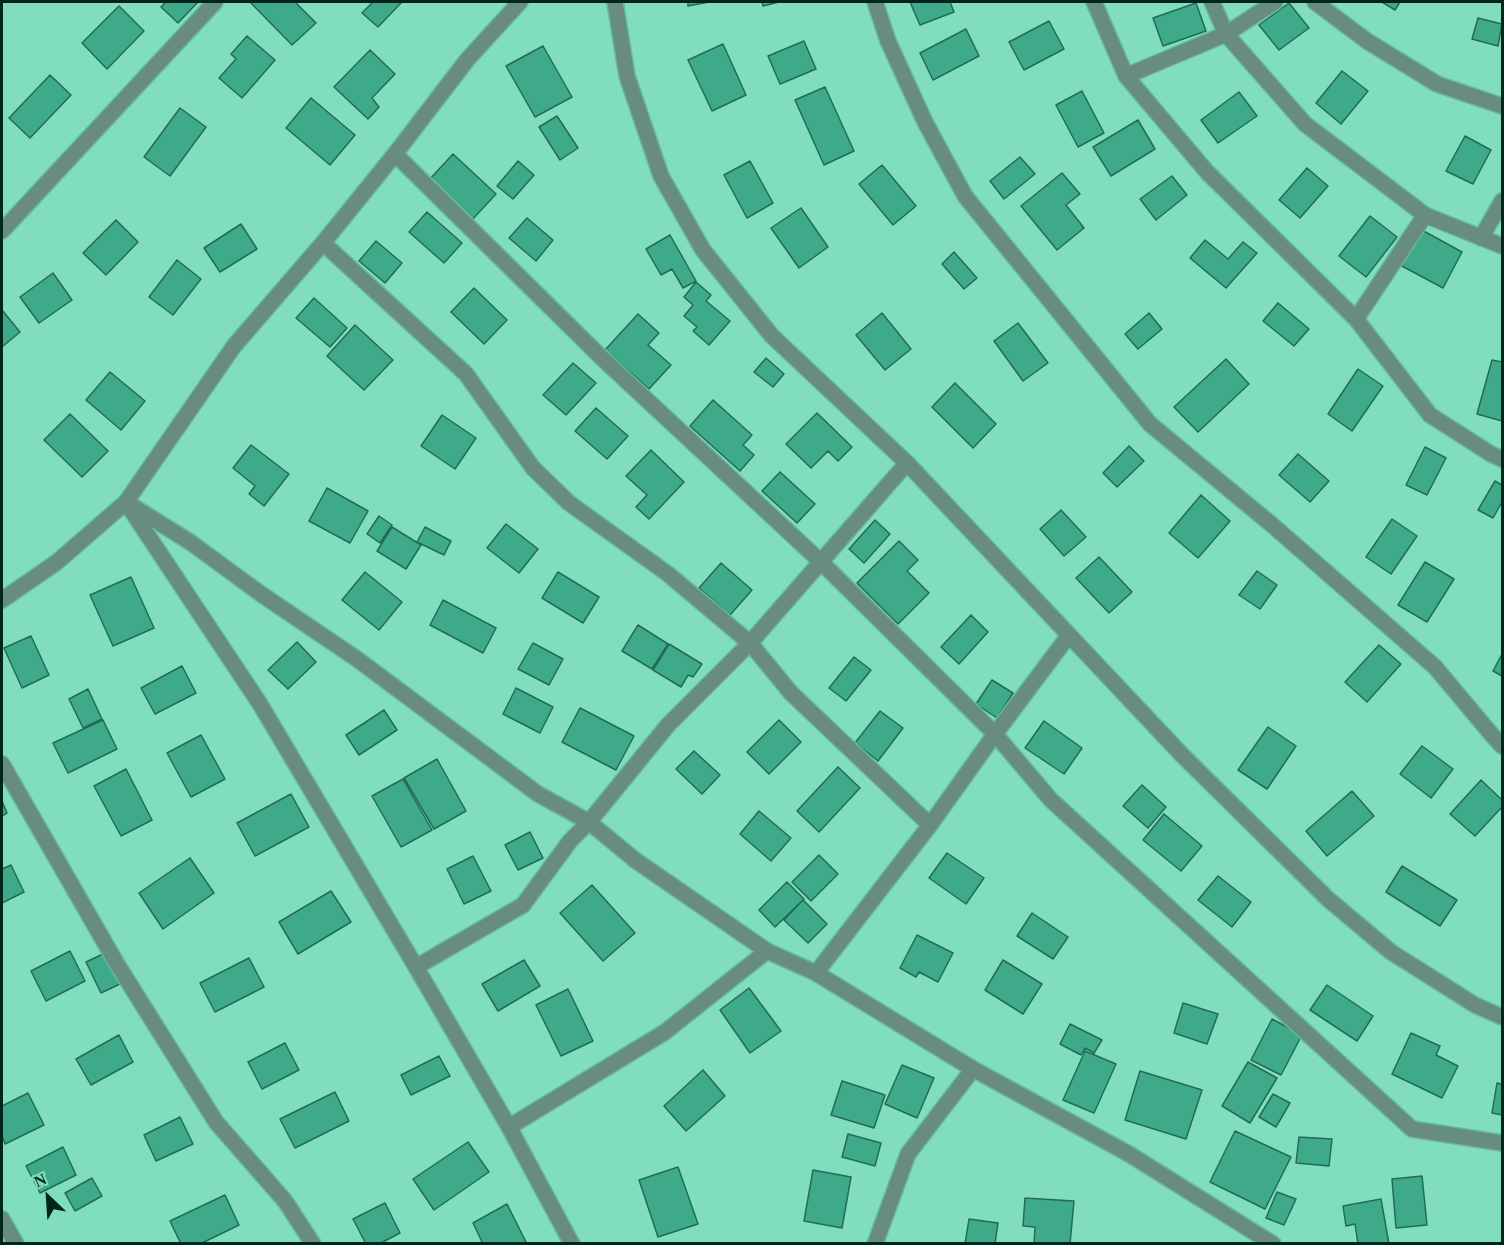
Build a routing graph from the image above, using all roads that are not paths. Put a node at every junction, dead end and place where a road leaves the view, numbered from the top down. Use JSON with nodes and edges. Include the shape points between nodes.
{"nodes":[{"id":1,"x":215,"y":2,"type":"edge"},
{"id":2,"x":520,"y":2,"type":"edge"},
{"id":3,"x":615,"y":2,"type":"edge"},
{"id":4,"x":875,"y":2,"type":"edge"},
{"id":5,"x":1094,"y":2,"type":"edge"},
{"id":6,"x":1212,"y":2,"type":"edge"},
{"id":7,"x":1275,"y":2,"type":"edge"},
{"id":8,"x":1315,"y":2,"type":"edge"},
{"id":9,"x":1226,"y":34,"type":"junction"},
{"id":10,"x":1126,"y":76,"type":"junction"},
{"id":11,"x":1503,"y":106,"type":"edge"},
{"id":12,"x":395,"y":154,"type":"junction"},
{"id":13,"x":1503,"y":201,"type":"edge"},
{"id":14,"x":1425,"y":215,"type":"junction"},
{"id":15,"x":2,"y":231,"type":"edge"},
{"id":16,"x":1481,"y":238,"type":"junction"},
{"id":17,"x":323,"y":243,"type":"junction"},
{"id":18,"x":1503,"y":246,"type":"edge"},
{"id":19,"x":1356,"y":319,"type":"junction"},
{"id":20,"x":1503,"y":459,"type":"edge"},
{"id":21,"x":907,"y":463,"type":"junction"},
{"id":22,"x":126,"y":502,"type":"junction"},
{"id":23,"x":820,"y":562,"type":"junction"},
{"id":24,"x":2,"y":600,"type":"edge"},
{"id":25,"x":1069,"y":635,"type":"junction"},
{"id":26,"x":750,"y":643,"type":"junction"},
{"id":27,"x":995,"y":734,"type":"junction"},
{"id":28,"x":1503,"y":746,"type":"edge"},
{"id":29,"x":2,"y":764,"type":"edge"},
{"id":30,"x":589,"y":822,"type":"junction"},
{"id":31,"x":930,"y":825,"type":"junction"},
{"id":32,"x":767,"y":951,"type":"junction"},
{"id":33,"x":416,"y":967,"type":"junction"},
{"id":34,"x":816,"y":973,"type":"junction"},
{"id":35,"x":1503,"y":1017,"type":"edge"},
{"id":36,"x":973,"y":1069,"type":"junction"},
{"id":37,"x":508,"y":1127,"type":"junction"},
{"id":38,"x":1503,"y":1143,"type":"edge"},
{"id":39,"x":2,"y":1219,"type":"edge"},
{"id":40,"x":16,"y":1244,"type":"edge"},
{"id":41,"x":313,"y":1244,"type":"edge"},
{"id":42,"x":572,"y":1244,"type":"edge"},
{"id":43,"x":875,"y":1244,"type":"edge"},
{"id":44,"x":1273,"y":1244,"type":"edge"}],
"edges":[{"from":1,"to":15,"type":"street"},
{"from":2,"to":12,"type":"street","via":[[467,60]]},
{"from":3,"to":21,"type":"street","via":[[627,76],[661,176],[704,250],[772,336]]},
{"from":4,"to":28,"type":"street","via":[[925,123],[965,196],[1150,424],[1435,667]]},
{"from":5,"to":10,"type":"street"},
{"from":6,"to":9,"type":"street"},
{"from":7,"to":9,"type":"street"},
{"from":8,"to":11,"type":"street","via":[[1367,41],[1437,84]]},
{"from":9,"to":10,"type":"street"},
{"from":9,"to":14,"type":"street","via":[[1305,124]]},
{"from":10,"to":19,"type":"street","via":[[1207,172]]},
{"from":12,"to":17,"type":"street"},
{"from":12,"to":23,"type":"street","via":[[604,360]]},
{"from":13,"to":16,"type":"street"},
{"from":14,"to":16,"type":"street"},
{"from":14,"to":19,"type":"street"},
{"from":16,"to":18,"type":"street"},
{"from":17,"to":22,"type":"street","via":[[234,346]]},
{"from":17,"to":26,"type":"street","via":[[466,374],[533,468],[569,503],[668,574]]},
{"from":19,"to":20,"type":"street","via":[[1430,416]]},
{"from":21,"to":23,"type":"street"},
{"from":21,"to":25,"type":"street"},
{"from":22,"to":24,"type":"street","via":[[57,562]]},
{"from":22,"to":30,"type":"street","via":[[357,659],[538,794]]},
{"from":22,"to":33,"type":"street","via":[[261,704]]},
{"from":23,"to":26,"type":"street"},
{"from":23,"to":27,"type":"street"},
{"from":25,"to":27,"type":"street"},
{"from":25,"to":35,"type":"street","via":[[1183,756],[1328,899],[1391,952],[1475,1005]]},
{"from":26,"to":30,"type":"street","via":[[668,725]]},
{"from":26,"to":31,"type":"street","via":[[791,693]]},
{"from":27,"to":31,"type":"street"},
{"from":27,"to":38,"type":"street","via":[[1051,800],[1412,1129]]},
{"from":29,"to":41,"type":"street","via":[[117,964],[216,1122],[285,1201]]},
{"from":30,"to":32,"type":"street","via":[[635,860]]},
{"from":30,"to":33,"type":"street","via":[[570,841],[524,905]]},
{"from":31,"to":34,"type":"street"},
{"from":32,"to":34,"type":"street"},
{"from":32,"to":37,"type":"street","via":[[665,1032]]},
{"from":33,"to":37,"type":"street"},
{"from":34,"to":36,"type":"street"},
{"from":36,"to":43,"type":"street","via":[[908,1154]]},
{"from":36,"to":44,"type":"street","via":[[1129,1154]]},
{"from":37,"to":42,"type":"street"},
{"from":39,"to":40,"type":"street"}]}
